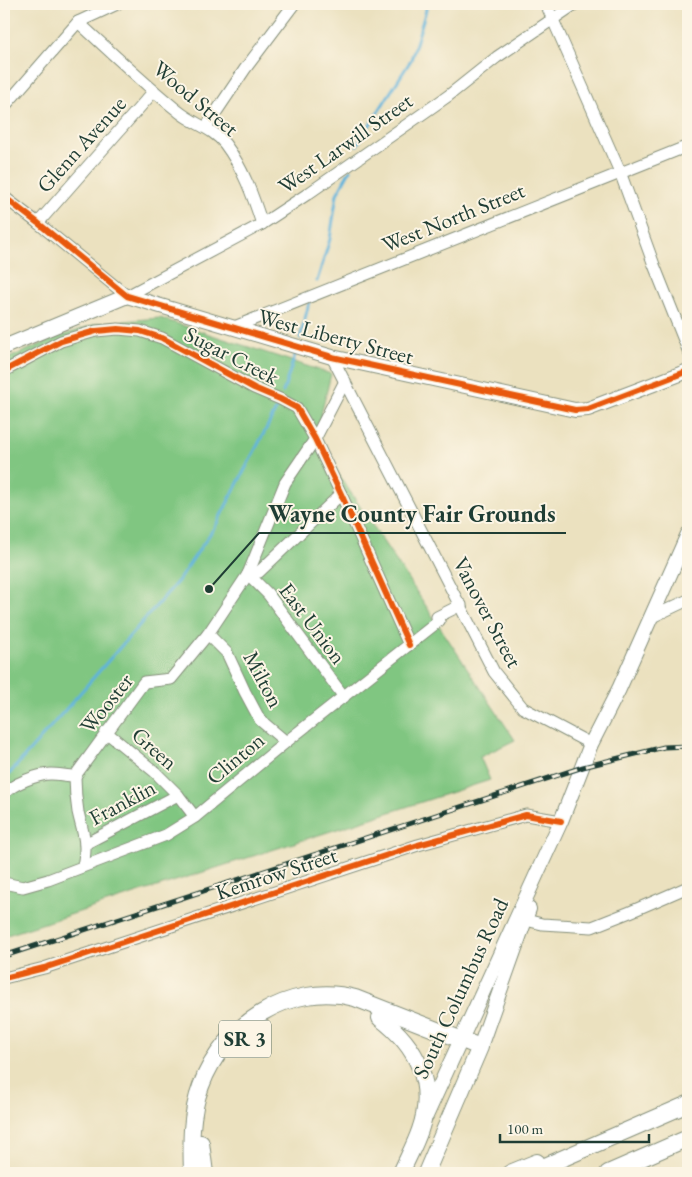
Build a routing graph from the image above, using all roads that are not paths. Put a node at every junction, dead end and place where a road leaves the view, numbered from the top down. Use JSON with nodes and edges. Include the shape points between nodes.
{"nodes":[{"id":1,"x":117,"y":4,"type":"edge"},
{"id":2,"x":294,"y":4,"type":"edge"},
{"id":3,"x":546,"y":4,"type":"edge"},
{"id":4,"x":575,"y":4,"type":"edge"},
{"id":5,"x":553,"y":20,"type":"junction"},
{"id":6,"x":78,"y":22,"type":"junction"},
{"id":7,"x":154,"y":91,"type":"junction"},
{"id":8,"x":4,"y":107,"type":"edge"},
{"id":9,"x":206,"y":127,"type":"junction"},
{"id":10,"x":688,"y":146,"type":"edge"},
{"id":11,"x":620,"y":172,"type":"junction"},
{"id":12,"x":4,"y":198,"type":"edge"},
{"id":13,"x":38,"y":223,"type":"junction"},
{"id":14,"x":262,"y":224,"type":"junction"},
{"id":15,"x":127,"y":296,"type":"junction"},
{"id":16,"x":234,"y":327,"type":"junction"},
{"id":17,"x":4,"y":347,"type":"edge"},
{"id":18,"x":688,"y":350,"type":"edge"},
{"id":19,"x":332,"y":357,"type":"junction"},
{"id":20,"x":4,"y":371,"type":"edge"},
{"id":21,"x":688,"y":371,"type":"edge"},
{"id":22,"x":345,"y":381,"type":"junction"},
{"id":23,"x":315,"y":439,"type":"junction"},
{"id":24,"x":341,"y":494,"type":"junction"},
{"id":25,"x":688,"y":534,"type":"edge"},
{"id":26,"x":248,"y":574,"type":"junction"},
{"id":27,"x":688,"y":600,"type":"edge"},
{"id":28,"x":461,"y":605,"type":"junction"},
{"id":29,"x":650,"y":618,"type":"junction"},
{"id":30,"x":208,"y":634,"type":"junction"},
{"id":31,"x":409,"y":645,"type":"junction"},
{"id":32,"x":344,"y":697,"type":"junction"},
{"id":33,"x":106,"y":732,"type":"junction"},
{"id":34,"x":286,"y":742,"type":"junction"},
{"id":35,"x":591,"y":744,"type":"junction"},
{"id":36,"x":75,"y":776,"type":"junction"},
{"id":37,"x":4,"y":794,"type":"edge"},
{"id":38,"x":178,"y":795,"type":"junction"},
{"id":39,"x":195,"y":818,"type":"junction"},
{"id":40,"x":560,"y":821,"type":"junction"},
{"id":41,"x":85,"y":844,"type":"junction"},
{"id":42,"x":83,"y":866,"type":"junction"},
{"id":43,"x":4,"y":883,"type":"edge"},
{"id":44,"x":688,"y":886,"type":"edge"},
{"id":45,"x":521,"y":919,"type":"junction"},
{"id":46,"x":4,"y":978,"type":"edge"},
{"id":47,"x":380,"y":1018,"type":"junction"},
{"id":48,"x":459,"y":1044,"type":"junction"},
{"id":49,"x":478,"y":1051,"type":"junction"},
{"id":50,"x":688,"y":1104,"type":"edge"},
{"id":51,"x":420,"y":1129,"type":"junction"},
{"id":52,"x":623,"y":1131,"type":"junction"},
{"id":53,"x":688,"y":1138,"type":"edge"},
{"id":54,"x":192,"y":1173,"type":"edge"},
{"id":55,"x":205,"y":1173,"type":"edge"},
{"id":56,"x":401,"y":1173,"type":"edge"},
{"id":57,"x":426,"y":1173,"type":"edge"},
{"id":58,"x":510,"y":1173,"type":"edge"},
{"id":59,"x":529,"y":1173,"type":"edge"},
{"id":60,"x":608,"y":1173,"type":"edge"}],
"edges":[{"from":1,"to":6,"type":"street"},
{"from":2,"to":9,"type":"street"},
{"from":3,"to":5,"type":"street"},
{"from":4,"to":5,"type":"street","name":"West Larwill Street"},
{"from":5,"to":11,"type":"street"},
{"from":5,"to":14,"type":"street","name":"West Larwill Street"},
{"from":6,"to":7,"type":"street","name":"Wood Street"},
{"from":6,"to":8,"type":"street"},
{"from":7,"to":9,"type":"street","name":"Wood Street","via":[[180,113]]},
{"from":7,"to":13,"type":"street","name":"Glenn Avenue"},
{"from":9,"to":14,"type":"street","name":"Wood Street","via":[[224,143],[242,170]]},
{"from":10,"to":11,"type":"street","name":"West North Street"},
{"from":11,"to":16,"type":"street","name":"West North Street"},
{"from":11,"to":18,"type":"street"},
{"from":12,"to":13,"type":"street","name":"West Liberty Street"},
{"from":13,"to":15,"type":"street","name":"West Liberty Street"},
{"from":14,"to":15,"type":"street","name":"West Larwill Street"},
{"from":15,"to":16,"type":"main road","name":"West Liberty Street"},
{"from":15,"to":17,"type":"main road"},
{"from":16,"to":19,"type":"main road","name":"West Liberty Street"},
{"from":19,"to":21,"type":"main road","name":"West Liberty Street","via":[[574,410],[588,409]]},
{"from":19,"to":22,"type":"street","name":"Vanover Street"},
{"from":20,"to":23,"type":"street","name":"Sugar Creek","via":[[76,336],[118,329],[140,332],[162,338],[297,408]]},
{"from":22,"to":23,"type":"street","name":"Wooster"},
{"from":22,"to":28,"type":"street","name":"Vanover Street"},
{"from":23,"to":24,"type":"street","name":"Sugar Creek"},
{"from":23,"to":26,"type":"street","name":"Wooster","via":[[285,483]]},
{"from":24,"to":26,"type":"street","via":[[259,572]]},
{"from":24,"to":31,"type":"street","name":"Sugar Creek"},
{"from":25,"to":29,"type":"main road","name":"South Columbus Road"},
{"from":26,"to":30,"type":"street","name":"Wooster"},
{"from":26,"to":32,"type":"street","name":"East Union","via":[[268,594]]},
{"from":27,"to":29,"type":"street"},
{"from":28,"to":31,"type":"street","name":"Clinton","via":[[437,617],[439,621]]},
{"from":28,"to":35,"type":"street","name":"Vanover Street","via":[[494,672],[524,708]]},
{"from":29,"to":35,"type":"main road","name":"South Columbus Road"},
{"from":30,"to":33,"type":"street","name":"Wooster","via":[[172,679],[144,682]]},
{"from":30,"to":34,"type":"street","name":"Milton","via":[[227,652],[260,720]]},
{"from":31,"to":32,"type":"street","name":"Clinton"},
{"from":32,"to":34,"type":"street","name":"Clinton"},
{"from":33,"to":36,"type":"street","name":"Wooster"},
{"from":33,"to":38,"type":"street","name":"Green"},
{"from":34,"to":39,"type":"street","name":"Clinton"},
{"from":35,"to":40,"type":"main road","name":"South Columbus Road"},
{"from":36,"to":37,"type":"street","via":[[49,774],[22,782]]},
{"from":36,"to":41,"type":"street"},
{"from":38,"to":39,"type":"street","name":"Green"},
{"from":38,"to":41,"type":"street","name":"Franklin"},
{"from":39,"to":42,"type":"street","name":"Clinton","via":[[166,835]]},
{"from":40,"to":45,"type":"main road","name":"South Columbus Road"},
{"from":40,"to":46,"type":"street","name":"Kemrow Street","via":[[526,815],[472,830],[44,968]]},
{"from":41,"to":42,"type":"street"},
{"from":42,"to":43,"type":"street","name":"Clinton","via":[[23,887]]},
{"from":44,"to":45,"type":"street","via":[[592,927],[542,924]]},
{"from":45,"to":48,"type":"main road","name":"South Columbus Road"},
{"from":45,"to":49,"type":"main road","name":"South Columbus Road"},
{"from":47,"to":48,"type":"highway"},
{"from":47,"to":51,"type":"highway","number":"SR 3","via":[[404,1039],[421,1071],[426,1102]]},
{"from":47,"to":55,"type":"highway","number":"SR 3","via":[[346,1006],[306,1005],[272,1018],[243,1040],[223,1065],[206,1105],[201,1143]]},
{"from":48,"to":49,"type":"highway"},
{"from":48,"to":51,"type":"main road","name":"South Columbus Road"},
{"from":48,"to":54,"type":"highway","via":[[344,995],[311,994],[272,1007],[238,1031],[201,1085],[192,1126]]},
{"from":49,"to":57,"type":"highway","name":"South Columbus Road"},
{"from":50,"to":52,"type":"highway"},
{"from":51,"to":56,"type":"highway","name":"South Columbus Road","number":"SR 3"},
{"from":52,"to":58,"type":"highway","via":[[581,1142]]},
{"from":52,"to":59,"type":"highway"},
{"from":53,"to":60,"type":"highway"}]}
